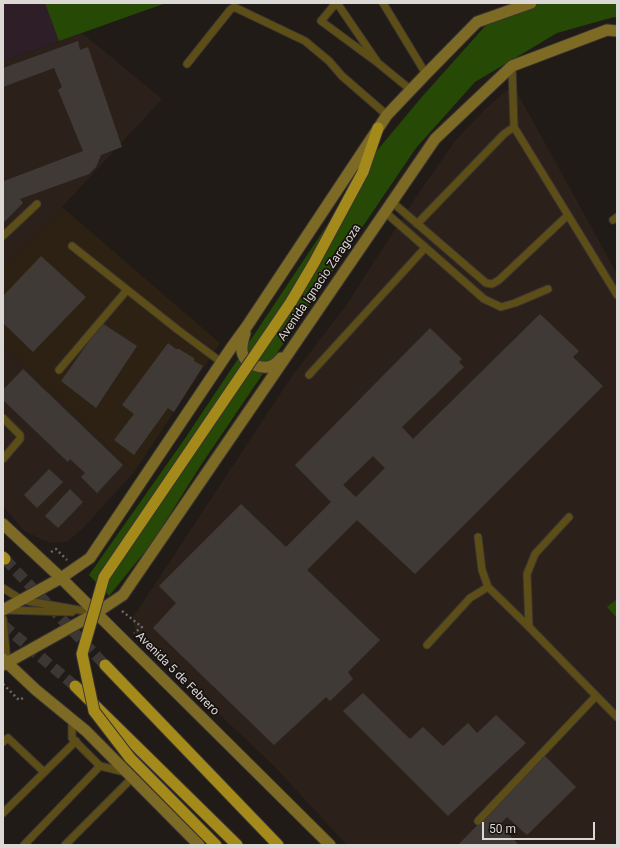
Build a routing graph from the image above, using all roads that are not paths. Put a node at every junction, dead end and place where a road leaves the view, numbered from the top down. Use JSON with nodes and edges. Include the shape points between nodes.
{"nodes":[{"id":1,"x":337,"y":3,"type":"edge"},
{"id":2,"x":383,"y":3,"type":"edge"},
{"id":3,"x":531,"y":3,"type":"edge"},
{"id":4,"x":617,"y":31,"type":"edge"},
{"id":5,"x":378,"y":63,"type":"junction"},
{"id":6,"x":187,"y":64,"type":"dead end"},
{"id":7,"x":512,"y":66,"type":"junction"},
{"id":8,"x":426,"y":74,"type":"junction"},
{"id":9,"x":411,"y":90,"type":"junction"},
{"id":10,"x":387,"y":115,"type":"junction"},
{"id":11,"x":514,"y":127,"type":"junction"},
{"id":12,"x":378,"y":128,"type":"junction"},
{"id":13,"x":392,"y":202,"type":"junction"},
{"id":14,"x":37,"y":204,"type":"dead end"},
{"id":15,"x":385,"y":212,"type":"junction"},
{"id":16,"x":568,"y":216,"type":"junction"},
{"id":17,"x":417,"y":224,"type":"junction"},
{"id":18,"x":3,"y":236,"type":"edge"},
{"id":19,"x":72,"y":246,"type":"dead end"},
{"id":20,"x":425,"y":248,"type":"junction"},
{"id":21,"x":548,"y":289,"type":"dead end"},
{"id":22,"x":127,"y":290,"type":"junction"},
{"id":23,"x":617,"y":295,"type":"edge"},
{"id":24,"x":247,"y":326,"type":"junction"},
{"id":25,"x":296,"y":342,"type":"junction"},
{"id":26,"x":221,"y":362,"type":"junction"},
{"id":27,"x":60,"y":370,"type":"dead end"},
{"id":28,"x":309,"y":375,"type":"dead end"},
{"id":29,"x":3,"y":418,"type":"edge"},
{"id":30,"x":3,"y":459,"type":"edge"},
{"id":31,"x":569,"y":517,"type":"dead end"},
{"id":32,"x":3,"y":524,"type":"edge"},
{"id":33,"x":478,"y":537,"type":"dead end"},
{"id":34,"x":61,"y":578,"type":"junction"},
{"id":35,"x":488,"y":587,"type":"junction"},
{"id":36,"x":3,"y":588,"type":"edge"},
{"id":37,"x":22,"y":600,"type":"junction"},
{"id":38,"x":3,"y":610,"type":"edge"},
{"id":39,"x":96,"y":613,"type":"junction"},
{"id":40,"x":3,"y":619,"type":"edge"},
{"id":41,"x":529,"y":627,"type":"junction"},
{"id":42,"x":427,"y":645,"type":"dead end"},
{"id":43,"x":4,"y":662,"type":"edge"},
{"id":44,"x":105,"y":664,"type":"tunnel mouth"},
{"id":45,"x":75,"y":686,"type":"tunnel mouth"},
{"id":46,"x":596,"y":696,"type":"junction"},
{"id":47,"x":617,"y":717,"type":"edge"},
{"id":48,"x":72,"y":720,"type":"junction"},
{"id":49,"x":5,"y":738,"type":"edge"},
{"id":50,"x":76,"y":741,"type":"junction"},
{"id":51,"x":100,"y":766,"type":"junction"},
{"id":52,"x":44,"y":772,"type":"junction"},
{"id":53,"x":128,"y":775,"type":"junction"},
{"id":54,"x":3,"y":813,"type":"edge"},
{"id":55,"x":478,"y":821,"type":"dead end"},
{"id":56,"x":24,"y":845,"type":"edge"},
{"id":57,"x":65,"y":845,"type":"edge"},
{"id":58,"x":199,"y":845,"type":"edge"},
{"id":59,"x":216,"y":845,"type":"edge"},
{"id":60,"x":237,"y":845,"type":"edge"},
{"id":61,"x":278,"y":845,"type":"edge"},
{"id":62,"x":330,"y":845,"type":"edge"}],
"edges":[{"from":1,"to":5,"type":"lane"},
{"from":1,"to":5,"type":"lane","via":[[321,21]]},
{"from":2,"to":8,"type":"lane"},
{"from":3,"to":8,"type":"main road","via":[[477,22]]},
{"from":4,"to":7,"type":"main road","name":"Avenida Ignacio Zaragoza","via":[[607,30]]},
{"from":5,"to":9,"type":"lane"},
{"from":6,"to":10,"type":"lane","via":[[234,7],[305,41]]},
{"from":7,"to":11,"type":"lane"},
{"from":7,"to":13,"type":"main road","name":"Avenida Ignacio Zaragoza","via":[[435,139]]},
{"from":8,"to":9,"type":"main road"},
{"from":9,"to":10,"type":"main road"},
{"from":10,"to":12,"type":"main road"},
{"from":11,"to":16,"type":"lane"},
{"from":11,"to":17,"type":"lane","via":[[504,134]]},
{"from":12,"to":24,"type":"main road"},
{"from":12,"to":59,"type":"highway","bridge":true,"via":[[363,172],[291,302],[104,577],[82,654],[94,711],[130,758]]},
{"from":13,"to":15,"type":"main road","name":"Avenida Ignacio Zaragoza"},
{"from":13,"to":17,"type":"lane"},
{"from":14,"to":18,"type":"lane"},
{"from":15,"to":20,"type":"lane"},
{"from":15,"to":25,"type":"main road","name":"Avenida Ignacio Zaragoza"},
{"from":16,"to":17,"type":"lane","via":[[492,284],[486,283]]},
{"from":16,"to":23,"type":"lane"},
{"from":19,"to":22,"type":"lane"},
{"from":20,"to":21,"type":"lane","via":[[484,299],[501,307]]},
{"from":20,"to":28,"type":"lane"},
{"from":22,"to":26,"type":"lane"},
{"from":22,"to":27,"type":"lane"},
{"from":24,"to":25,"type":"main road","via":[[242,348],[243,356],[256,366],[269,367],[276,363]]},
{"from":24,"to":26,"type":"main road"},
{"from":25,"to":39,"type":"main road","name":"Avenida Ignacio Zaragoza","via":[[123,595]]},
{"from":26,"to":34,"type":"main road","via":[[90,558]]},
{"from":29,"to":30,"type":"lane","via":[[20,434],[20,439]]},
{"from":31,"to":41,"type":"lane","via":[[535,554],[527,574]]},
{"from":32,"to":34,"type":"main road","name":"Avenida 5 de Febrero"},
{"from":33,"to":35,"type":"lane","via":[[482,570]]},
{"from":34,"to":37,"type":"main road"},
{"from":34,"to":39,"type":"main road","name":"Avenida 5 de Febrero"},
{"from":35,"to":41,"type":"lane"},
{"from":35,"to":42,"type":"lane","via":[[470,598]]},
{"from":36,"to":37,"type":"lane"},
{"from":37,"to":38,"type":"main road"},
{"from":37,"to":39,"type":"lane"},
{"from":38,"to":39,"type":"lane"},
{"from":39,"to":43,"type":"main road","name":"Avenida Ignacio Zaragoza"},
{"from":39,"to":62,"type":"main road","name":"Avenida 5 de Febrero"},
{"from":40,"to":43,"type":"lane"},
{"from":41,"to":46,"type":"lane"},
{"from":43,"to":48,"type":"main road"},
{"from":44,"to":61,"type":"highway"},
{"from":45,"to":60,"type":"highway"},
{"from":46,"to":47,"type":"lane"},
{"from":46,"to":55,"type":"lane"},
{"from":48,"to":50,"type":"lane","via":[[72,738]]},
{"from":48,"to":53,"type":"main road"},
{"from":49,"to":52,"type":"lane"},
{"from":50,"to":51,"type":"lane"},
{"from":50,"to":52,"type":"lane"},
{"from":51,"to":53,"type":"lane"},
{"from":51,"to":56,"type":"lane"},
{"from":52,"to":54,"type":"lane"},
{"from":53,"to":57,"type":"lane"},
{"from":53,"to":58,"type":"main road"}]}
